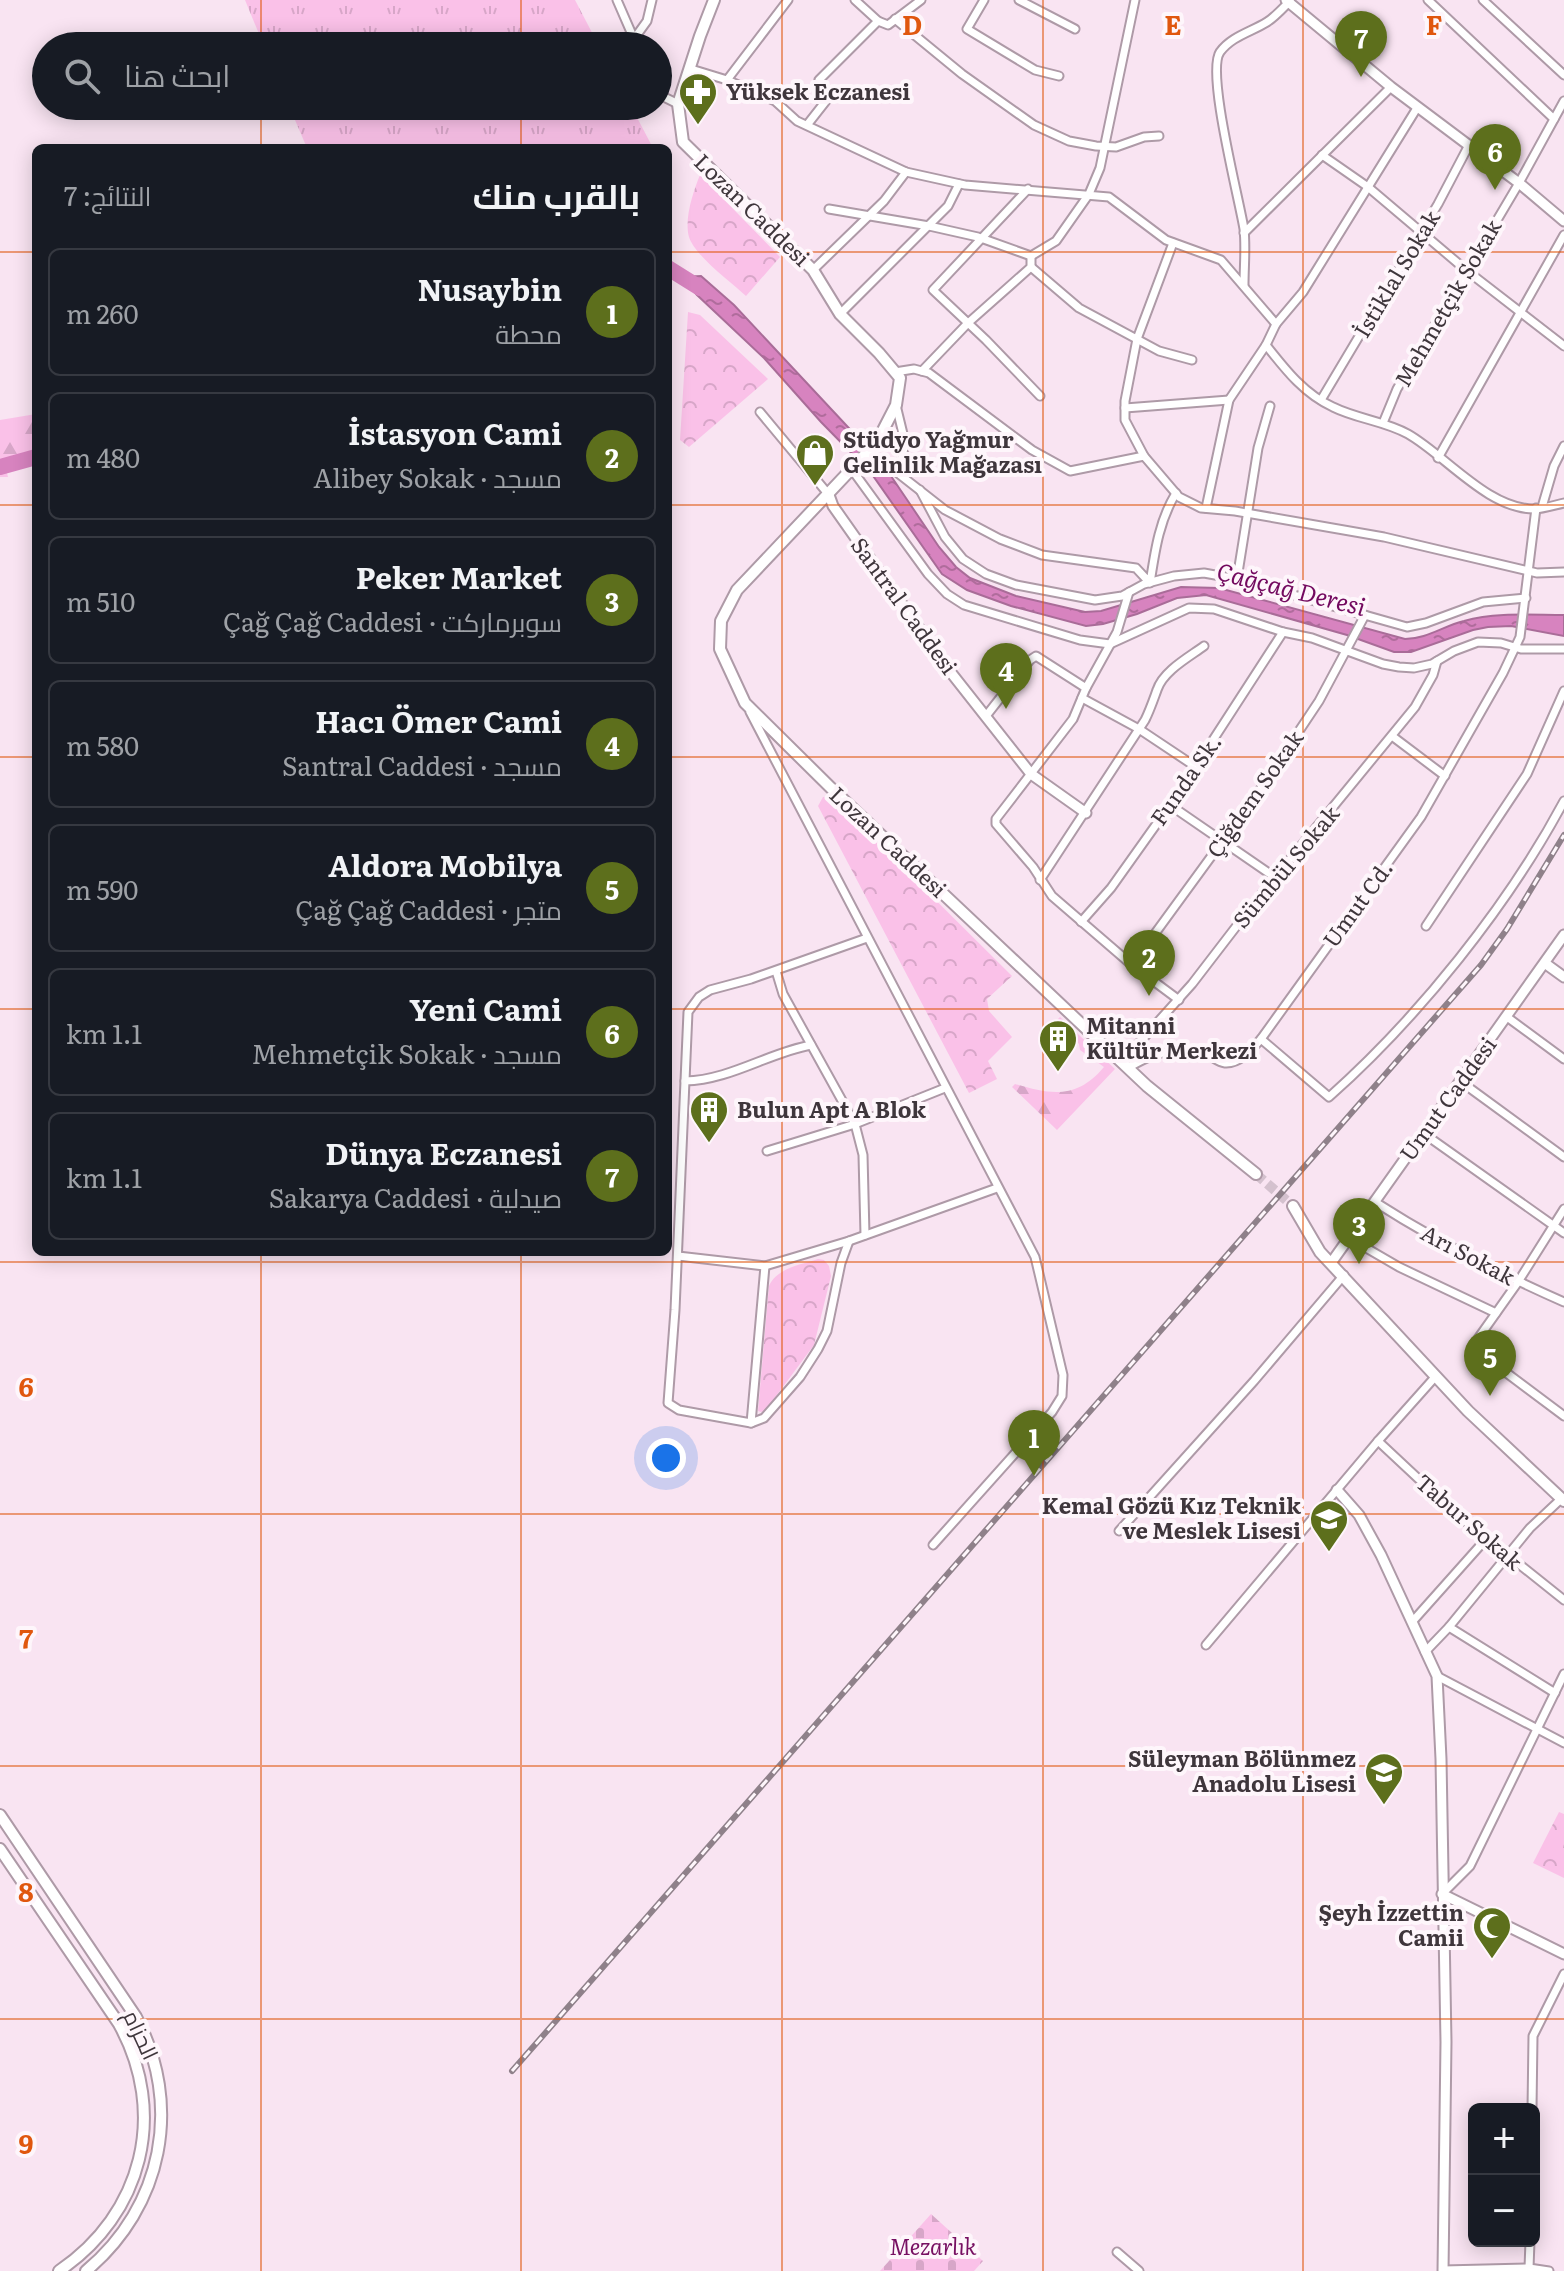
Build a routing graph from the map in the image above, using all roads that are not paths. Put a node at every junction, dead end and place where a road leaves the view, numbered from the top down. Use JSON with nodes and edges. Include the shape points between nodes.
{"nodes":[{"id":1,"x":617,"y":0,"type":"edge"},
{"id":2,"x":652,"y":0,"type":"edge"},
{"id":3,"x":714,"y":0,"type":"edge"},
{"id":4,"x":788,"y":0,"type":"edge"},
{"id":5,"x":855,"y":0,"type":"edge"},
{"id":6,"x":921,"y":0,"type":"edge"},
{"id":7,"x":984,"y":0,"type":"edge"},
{"id":8,"x":1019,"y":0,"type":"edge"},
{"id":9,"x":1135,"y":0,"type":"edge"},
{"id":10,"x":1428,"y":0,"type":"edge"},
{"id":11,"x":1483,"y":0,"type":"edge"},
{"id":12,"x":1289,"y":1,"type":"edge"},
{"id":13,"x":895,"y":19,"type":"junction"},
{"id":14,"x":878,"y":21,"type":"junction"},
{"id":15,"x":1075,"y":29,"type":"dead end"},
{"id":16,"x":631,"y":32,"type":"edge"},
{"id":17,"x":641,"y":32,"type":"edge"},
{"id":18,"x":691,"y":69,"type":"junction"},
{"id":19,"x":1564,"y":75,"type":"edge"},
{"id":20,"x":1059,"y":76,"type":"dead end"},
{"id":21,"x":727,"y":80,"type":"junction"},
{"id":22,"x":1391,"y":87,"type":"junction"},
{"id":23,"x":672,"y":101,"type":"edge"},
{"id":24,"x":1564,"y":101,"type":"edge"},
{"id":25,"x":678,"y":104,"type":"junction"},
{"id":26,"x":1417,"y":108,"type":"junction"},
{"id":27,"x":1554,"y":119,"type":"junction"},
{"id":28,"x":807,"y":125,"type":"junction"},
{"id":29,"x":1159,"y":136,"type":"dead end"},
{"id":30,"x":1469,"y":145,"type":"junction"},
{"id":31,"x":1105,"y":146,"type":"junction"},
{"id":32,"x":1322,"y":155,"type":"junction"},
{"id":33,"x":906,"y":172,"type":"junction"},
{"id":34,"x":1519,"y":183,"type":"junction"},
{"id":35,"x":959,"y":184,"type":"junction"},
{"id":36,"x":1368,"y":187,"type":"junction"},
{"id":37,"x":1028,"y":189,"type":"junction"},
{"id":38,"x":1089,"y":194,"type":"junction"},
{"id":39,"x":829,"y":209,"type":"dead end"},
{"id":40,"x":868,"y":217,"type":"junction"},
{"id":41,"x":1564,"y":221,"type":"edge"},
{"id":42,"x":929,"y":226,"type":"junction"},
{"id":43,"x":1422,"y":232,"type":"junction"},
{"id":44,"x":1244,"y":233,"type":"junction"},
{"id":45,"x":1564,"y":235,"type":"edge"},
{"id":46,"x":983,"y":239,"type":"junction"},
{"id":47,"x":1173,"y":243,"type":"junction"},
{"id":48,"x":1031,"y":256,"type":"junction"},
{"id":49,"x":1031,"y":267,"type":"junction"},
{"id":50,"x":813,"y":270,"type":"junction"},
{"id":51,"x":1466,"y":270,"type":"junction"},
{"id":52,"x":1244,"y":286,"type":"junction"},
{"id":53,"x":1520,"y":312,"type":"junction"},
{"id":54,"x":840,"y":314,"type":"junction"},
{"id":55,"x":968,"y":323,"type":"junction"},
{"id":56,"x":1276,"y":324,"type":"junction"},
{"id":57,"x":1137,"y":339,"type":"junction"},
{"id":58,"x":1266,"y":345,"type":"junction"},
{"id":59,"x":1564,"y":346,"type":"edge"},
{"id":60,"x":1192,"y":360,"type":"dead end"},
{"id":61,"x":922,"y":371,"type":"junction"},
{"id":62,"x":895,"y":372,"type":"junction"},
{"id":63,"x":1040,"y":396,"type":"dead end"},
{"id":64,"x":1229,"y":400,"type":"junction"},
{"id":65,"x":1321,"y":400,"type":"junction"},
{"id":66,"x":896,"y":405,"type":"junction"},
{"id":67,"x":1270,"y":406,"type":"dead end"},
{"id":68,"x":1125,"y":408,"type":"junction"},
{"id":69,"x":760,"y":412,"type":"dead end"},
{"id":70,"x":1383,"y":423,"type":"junction"},
{"id":71,"x":1564,"y":446,"type":"edge"},
{"id":72,"x":1144,"y":456,"type":"junction"},
{"id":73,"x":1438,"y":458,"type":"junction"},
{"id":74,"x":856,"y":468,"type":"junction"},
{"id":75,"x":920,"y":490,"type":"junction"},
{"id":76,"x":1176,"y":493,"type":"junction"},
{"id":77,"x":829,"y":495,"type":"junction"},
{"id":78,"x":1564,"y":503,"type":"edge"},
{"id":79,"x":1206,"y":508,"type":"junction"},
{"id":80,"x":1539,"y":508,"type":"junction"},
{"id":81,"x":1247,"y":513,"type":"junction"},
{"id":82,"x":1530,"y":571,"type":"junction"},
{"id":83,"x":1564,"y":572,"type":"edge"},
{"id":84,"x":1237,"y":579,"type":"junction"},
{"id":85,"x":1150,"y":583,"type":"junction"},
{"id":86,"x":1129,"y":592,"type":"junction"},
{"id":87,"x":1526,"y":598,"type":"junction"},
{"id":88,"x":1364,"y":619,"type":"junction"},
{"id":89,"x":1283,"y":632,"type":"junction"},
{"id":90,"x":1110,"y":644,"type":"junction"},
{"id":91,"x":1204,"y":646,"type":"dead end"},
{"id":92,"x":1514,"y":647,"type":"junction"},
{"id":93,"x":1349,"y":648,"type":"junction"},
{"id":94,"x":1564,"y":649,"type":"edge"},
{"id":95,"x":1437,"y":661,"type":"junction"},
{"id":96,"x":1086,"y":688,"type":"junction"},
{"id":97,"x":1564,"y":691,"type":"edge"},
{"id":98,"x":1082,"y":698,"type":"junction"},
{"id":99,"x":745,"y":703,"type":"junction"},
{"id":100,"x":986,"y":716,"type":"junction"},
{"id":101,"x":1139,"y":729,"type":"junction"},
{"id":102,"x":1392,"y":736,"type":"junction"},
{"id":103,"x":1196,"y":767,"type":"junction"},
{"id":104,"x":1031,"y":774,"type":"junction"},
{"id":105,"x":1445,"y":776,"type":"junction"},
{"id":106,"x":1564,"y":801,"type":"edge"},
{"id":107,"x":1170,"y":805,"type":"junction"},
{"id":108,"x":1086,"y":813,"type":"junction"},
{"id":109,"x":1223,"y":840,"type":"junction"},
{"id":110,"x":1276,"y":878,"type":"junction"},
{"id":111,"x":1040,"y":880,"type":"junction"},
{"id":112,"x":1081,"y":922,"type":"junction"},
{"id":113,"x":1426,"y":926,"type":"dead end"},
{"id":114,"x":1564,"y":935,"type":"edge"},
{"id":115,"x":867,"y":938,"type":"junction"},
{"id":116,"x":1546,"y":964,"type":"junction"},
{"id":117,"x":1132,"y":965,"type":"junction"},
{"id":118,"x":776,"y":971,"type":"junction"},
{"id":119,"x":1564,"y":977,"type":"edge"},
{"id":120,"x":1179,"y":1000,"type":"junction"},
{"id":121,"x":1507,"y":1017,"type":"junction"},
{"id":122,"x":1261,"y":1039,"type":"junction"},
{"id":123,"x":811,"y":1045,"type":"junction"},
{"id":124,"x":1564,"y":1059,"type":"edge"},
{"id":125,"x":1125,"y":1065,"type":"junction"},
{"id":126,"x":685,"y":1081,"type":"junction"},
{"id":127,"x":1460,"y":1081,"type":"junction"},
{"id":128,"x":945,"y":1088,"type":"junction"},
{"id":129,"x":855,"y":1124,"type":"junction"},
{"id":130,"x":1423,"y":1133,"type":"junction"},
{"id":131,"x":767,"y":1151,"type":"dead end"},
{"id":132,"x":1564,"y":1157,"type":"edge"},
{"id":133,"x":1256,"y":1174,"type":"tunnel mouth"},
{"id":134,"x":997,"y":1188,"type":"junction"},
{"id":135,"x":1375,"y":1202,"type":"junction"},
{"id":136,"x":1293,"y":1206,"type":"tunnel mouth"},
{"id":137,"x":1564,"y":1209,"type":"edge"},
{"id":138,"x":1553,"y":1226,"type":"junction"},
{"id":139,"x":1564,"y":1233,"type":"edge"},
{"id":140,"x":865,"y":1235,"type":"junction"},
{"id":141,"x":1349,"y":1238,"type":"junction"},
{"id":142,"x":849,"y":1241,"type":"junction"},
{"id":143,"x":678,"y":1256,"type":"junction"},
{"id":144,"x":1331,"y":1263,"type":"junction"},
{"id":145,"x":765,"y":1266,"type":"junction"},
{"id":146,"x":1344,"y":1275,"type":"junction"},
{"id":147,"x":1518,"y":1282,"type":"junction"},
{"id":148,"x":1564,"y":1302,"type":"edge"},
{"id":149,"x":1496,"y":1313,"type":"junction"},
{"id":150,"x":1436,"y":1376,"type":"junction"},
{"id":151,"x":1564,"y":1416,"type":"edge"},
{"id":152,"x":751,"y":1423,"type":"junction"},
{"id":153,"x":1378,"y":1441,"type":"junction"},
{"id":154,"x":1337,"y":1490,"type":"junction"},
{"id":155,"x":1563,"y":1500,"type":"edge"},
{"id":156,"x":1119,"y":1531,"type":"dead end"},
{"id":157,"x":1486,"y":1539,"type":"junction"},
{"id":158,"x":933,"y":1545,"type":"dead end"},
{"id":159,"x":1507,"y":1556,"type":"junction"},
{"id":160,"x":1564,"y":1600,"type":"edge"},
{"id":161,"x":1412,"y":1622,"type":"junction"},
{"id":162,"x":1449,"y":1627,"type":"junction"},
{"id":163,"x":1206,"y":1645,"type":"dead end"},
{"id":164,"x":1425,"y":1652,"type":"junction"},
{"id":165,"x":1564,"y":1674,"type":"edge"},
{"id":166,"x":1437,"y":1676,"type":"junction"},
{"id":167,"x":1555,"y":1693,"type":"junction"},
{"id":168,"x":1538,"y":1728,"type":"junction"},
{"id":169,"x":1564,"y":1743,"type":"edge"},
{"id":170,"x":0,"y":1815,"type":"edge"},
{"id":171,"x":0,"y":1849,"type":"edge"},
{"id":172,"x":1442,"y":1894,"type":"junction"},
{"id":173,"x":1564,"y":1954,"type":"edge"},
{"id":174,"x":1564,"y":1974,"type":"edge"},
{"id":175,"x":1532,"y":2103,"type":"edge"},
{"id":176,"x":1530,"y":2247,"type":"edge"},
{"id":177,"x":1117,"y":2252,"type":"dead end"},
{"id":178,"x":1529,"y":2268,"type":"junction"},
{"id":179,"x":1443,"y":2270,"type":"edge"},
{"id":180,"x":1517,"y":2270,"type":"edge"},
{"id":181,"x":59,"y":2271,"type":"edge"},
{"id":182,"x":86,"y":2271,"type":"edge"},
{"id":183,"x":1139,"y":2271,"type":"edge"},
{"id":184,"x":1549,"y":2271,"type":"edge"}],
"edges":[{"from":1,"to":16,"type":"street"},
{"from":2,"to":17,"type":"street"},
{"from":3,"to":18,"type":"main road","name":"Lozan Caddesi"},
{"from":4,"to":21,"type":"street"},
{"from":5,"to":14,"type":"street"},
{"from":6,"to":13,"type":"street"},
{"from":7,"to":20,"type":"street","via":[[967,29],[1035,70]]},
{"from":8,"to":15,"type":"street"},
{"from":9,"to":31,"type":"street"},
{"from":10,"to":27,"type":"street"},
{"from":11,"to":19,"type":"street"},
{"from":12,"to":22,"type":"street"},
{"from":12,"to":44,"type":"street","via":[[1226,47],[1216,65]]},
{"from":13,"to":14,"type":"street","via":[[888,25]]},
{"from":13,"to":31,"type":"street","via":[[1034,125],[1069,141]]},
{"from":14,"to":28,"type":"street","via":[[819,80],[829,97]]},
{"from":18,"to":21,"type":"street"},
{"from":18,"to":25,"type":"main road","name":"Lozan Caddesi"},
{"from":21,"to":28,"type":"street","via":[[775,101]]},
{"from":22,"to":26,"type":"street"},
{"from":22,"to":32,"type":"street"},
{"from":23,"to":25,"type":"street"},
{"from":24,"to":27,"type":"street","name":"Mehmetçik Sokak"},
{"from":25,"to":50,"type":"main road","name":"Lozan Caddesi","via":[[683,142]]},
{"from":26,"to":30,"type":"street"},
{"from":26,"to":36,"type":"street"},
{"from":27,"to":34,"type":"street","name":"Mehmetçik Sokak"},
{"from":28,"to":33,"type":"street"},
{"from":29,"to":31,"type":"street"},
{"from":30,"to":34,"type":"street"},
{"from":30,"to":43,"type":"street","name":"İstiklal Sokak"},
{"from":31,"to":38,"type":"street"},
{"from":32,"to":36,"type":"street"},
{"from":32,"to":44,"type":"street"},
{"from":33,"to":35,"type":"street"},
{"from":33,"to":40,"type":"street"},
{"from":34,"to":41,"type":"street"},
{"from":34,"to":51,"type":"street","name":"Mehmetçik Sokak"},
{"from":35,"to":37,"type":"street"},
{"from":35,"to":42,"type":"street"},
{"from":36,"to":43,"type":"street"},
{"from":36,"to":56,"type":"street","via":[[1303,292]]},
{"from":37,"to":38,"type":"street"},
{"from":37,"to":46,"type":"street"},
{"from":38,"to":47,"type":"street","via":[[1125,206]]},
{"from":38,"to":48,"type":"street","via":[[1056,241]]},
{"from":39,"to":40,"type":"street"},
{"from":40,"to":42,"type":"street"},
{"from":40,"to":50,"type":"street"},
{"from":42,"to":46,"type":"street"},
{"from":42,"to":54,"type":"street"},
{"from":43,"to":51,"type":"street"},
{"from":43,"to":65,"type":"street","name":"İstiklal Sokak"},
{"from":44,"to":52,"type":"street"},
{"from":45,"to":53,"type":"street"},
{"from":46,"to":48,"type":"street"},
{"from":46,"to":55,"type":"street","via":[[933,290]]},
{"from":47,"to":52,"type":"street","via":[[1221,260]]},
{"from":47,"to":57,"type":"street"},
{"from":48,"to":49,"type":"street"},
{"from":49,"to":55,"type":"street"},
{"from":49,"to":57,"type":"street","via":[[1079,308]]},
{"from":50,"to":54,"type":"main road","name":"Lozan Caddesi"},
{"from":51,"to":53,"type":"street"},
{"from":51,"to":70,"type":"street","name":"Mehmetçik Sokak"},
{"from":52,"to":56,"type":"street"},
{"from":53,"to":59,"type":"street"},
{"from":53,"to":73,"type":"street"},
{"from":54,"to":62,"type":"main road","name":"Lozan Caddesi"},
{"from":55,"to":61,"type":"street"},
{"from":55,"to":63,"type":"street"},
{"from":56,"to":58,"type":"street"},
{"from":57,"to":60,"type":"street"},
{"from":57,"to":68,"type":"street"},
{"from":58,"to":64,"type":"street"},
{"from":58,"to":65,"type":"street","via":[[1289,375]]},
{"from":61,"to":62,"type":"street"},
{"from":61,"to":72,"type":"street","via":[[1070,471]]},
{"from":62,"to":66,"type":"main road","via":[[900,378]]},
{"from":64,"to":68,"type":"street"},
{"from":64,"to":79,"type":"street"},
{"from":65,"to":70,"type":"street"},
{"from":66,"to":74,"type":"main road","name":"Lozan Caddesi"},
{"from":66,"to":75,"type":"street","via":[[905,442],[899,474]]},
{"from":67,"to":81,"type":"street"},
{"from":68,"to":72,"type":"street","via":[[1125,420]]},
{"from":69,"to":77,"type":"street"},
{"from":70,"to":73,"type":"street","via":[[1410,435]]},
{"from":71,"to":80,"type":"street"},
{"from":72,"to":76,"type":"street"},
{"from":73,"to":80,"type":"street","via":[[1509,504]]},
{"from":74,"to":77,"type":"main road","name":"Lozan Caddesi"},
{"from":74,"to":90,"type":"street","via":[[947,594],[998,616]]},
{"from":75,"to":85,"type":"street","via":[[1000,539],[1042,555],[1136,568]]},
{"from":75,"to":86,"type":"street","via":[[945,537],[963,559],[986,574],[1095,600]]},
{"from":76,"to":79,"type":"street"},
{"from":76,"to":85,"type":"street","via":[[1156,542]]},
{"from":77,"to":99,"type":"main road","name":"Lozan Caddesi","via":[[737,590],[721,621],[720,649]]},
{"from":77,"to":100,"type":"street","name":"Santral Caddesi","via":[[904,610]]},
{"from":78,"to":80,"type":"street"},
{"from":79,"to":81,"type":"street"},
{"from":80,"to":82,"type":"street"},
{"from":81,"to":82,"type":"street"},
{"from":81,"to":84,"type":"street"},
{"from":82,"to":83,"type":"street"},
{"from":82,"to":87,"type":"street"},
{"from":84,"to":85,"type":"street","via":[[1204,573]]},
{"from":84,"to":88,"type":"street"},
{"from":85,"to":86,"type":"street"},
{"from":86,"to":90,"type":"street"},
{"from":87,"to":88,"type":"street","via":[[1483,602],[1407,627]]},
{"from":87,"to":92,"type":"street","name":"Umut Cd."},
{"from":88,"to":93,"type":"street","name":"Çiğdem Sokak"},
{"from":89,"to":90,"type":"street","via":[[1214,609],[1189,608]]},
{"from":89,"to":93,"type":"street"},
{"from":89,"to":103,"type":"street","name":"Funda Sk."},
{"from":90,"to":96,"type":"street"},
{"from":91,"to":101,"type":"street","via":[[1157,688]]},
{"from":92,"to":94,"type":"street"},
{"from":92,"to":95,"type":"street","via":[[1478,642]]},
{"from":92,"to":105,"type":"street","name":"Umut Cd."},
{"from":93,"to":95,"type":"street","via":[[1399,667]]},
{"from":93,"to":109,"type":"street","name":"Çiğdem Sokak"},
{"from":95,"to":102,"type":"street","name":"Sümbül Sokak","via":[[1415,707]]},
{"from":96,"to":98,"type":"street"},
{"from":96,"to":100,"type":"street","via":[[1036,656]]},
{"from":97,"to":113,"type":"street","via":[[1527,774]]},
{"from":98,"to":101,"type":"street"},
{"from":98,"to":104,"type":"street","via":[[1073,719]]},
{"from":99,"to":115,"type":"street"},
{"from":99,"to":125,"type":"main road","name":"Lozan Caddesi"},
{"from":100,"to":104,"type":"street","name":"Santral Caddesi"},
{"from":101,"to":103,"type":"street"},
{"from":101,"to":108,"type":"street"},
{"from":102,"to":105,"type":"street"},
{"from":102,"to":110,"type":"street","name":"Sümbül Sokak"},
{"from":103,"to":107,"type":"street","name":"Funda Sk."},
{"from":104,"to":108,"type":"street","name":"Santral Caddesi"},
{"from":104,"to":111,"type":"street","via":[[996,824]]},
{"from":105,"to":122,"type":"street","name":"Umut Cd."},
{"from":106,"to":122,"type":"street","via":[[1504,900],[1377,1053],[1329,1097]]},
{"from":107,"to":109,"type":"street"},
{"from":107,"to":112,"type":"street","name":"Funda Sk."},
{"from":108,"to":111,"type":"street"},
{"from":109,"to":110,"type":"street"},
{"from":109,"to":117,"type":"street","name":"Çiğdem Sokak"},
{"from":110,"to":120,"type":"street","name":"Sümbül Sokak"},
{"from":111,"to":112,"type":"street"},
{"from":112,"to":117,"type":"street"},
{"from":114,"to":116,"type":"street","name":"Umut Caddesi"},
{"from":115,"to":118,"type":"street"},
{"from":115,"to":128,"type":"street"},
{"from":116,"to":119,"type":"street"},
{"from":116,"to":121,"type":"street","name":"Umut Caddesi"},
{"from":117,"to":120,"type":"street"},
{"from":118,"to":123,"type":"street"},
{"from":118,"to":126,"type":"street","via":[[710,990],[693,1004],[688,1012]]},
{"from":120,"to":125,"type":"street","name":"Sümbül Sokak"},
{"from":121,"to":124,"type":"street"},
{"from":121,"to":127,"type":"street","name":"Umut Caddesi"},
{"from":122,"to":125,"type":"street","name":"Umut Cd.","via":[[1234,1061],[1167,1051]]},
{"from":123,"to":126,"type":"street","via":[[723,1075]]},
{"from":123,"to":129,"type":"street"},
{"from":125,"to":133,"type":"main road","name":"Lozan Caddesi"},
{"from":126,"to":143,"type":"street"},
{"from":127,"to":130,"type":"street","name":"Umut Caddesi"},
{"from":127,"to":132,"type":"street"},
{"from":128,"to":129,"type":"street"},
{"from":128,"to":134,"type":"street"},
{"from":129,"to":131,"type":"street"},
{"from":129,"to":140,"type":"street","via":[[863,1155]]},
{"from":130,"to":135,"type":"street","name":"Umut Caddesi"},
{"from":130,"to":138,"type":"street"},
{"from":134,"to":140,"type":"street"},
{"from":134,"to":158,"type":"street","via":[[1035,1257],[1063,1375],[1062,1396]]},
{"from":135,"to":141,"type":"street","name":"Umut Caddesi"},
{"from":135,"to":147,"type":"street","name":"Arı Sokak"},
{"from":136,"to":144,"type":"main road"},
{"from":137,"to":138,"type":"street"},
{"from":138,"to":139,"type":"street"},
{"from":138,"to":147,"type":"street"},
{"from":140,"to":142,"type":"street"},
{"from":141,"to":144,"type":"street","name":"Umut Caddesi"},
{"from":141,"to":149,"type":"street"},
{"from":142,"to":145,"type":"street"},
{"from":142,"to":152,"type":"street","via":[[818,1349],[773,1409]]},
{"from":143,"to":145,"type":"street"},
{"from":143,"to":152,"type":"street","via":[[668,1403],[679,1410]]},
{"from":144,"to":146,"type":"main road"},
{"from":145,"to":152,"type":"street"},
{"from":146,"to":150,"type":"main road"},
{"from":146,"to":156,"type":"street"},
{"from":147,"to":148,"type":"street","name":"Arı Sokak"},
{"from":147,"to":149,"type":"street"},
{"from":149,"to":151,"type":"street","via":[[1472,1347]]},
{"from":150,"to":153,"type":"street"},
{"from":150,"to":155,"type":"main road"},
{"from":153,"to":154,"type":"street"},
{"from":153,"to":157,"type":"street","name":"Tabur Sokak"},
{"from":154,"to":161,"type":"street","via":[[1359,1515]]},
{"from":154,"to":163,"type":"street"},
{"from":155,"to":159,"type":"street"},
{"from":157,"to":159,"type":"street","name":"Tabur Sokak"},
{"from":157,"to":161,"type":"street"},
{"from":159,"to":160,"type":"street","name":"Tabur Sokak"},
{"from":159,"to":162,"type":"street"},
{"from":161,"to":164,"type":"street"},
{"from":162,"to":164,"type":"street"},
{"from":162,"to":167,"type":"street"},
{"from":164,"to":166,"type":"street"},
{"from":165,"to":167,"type":"street"},
{"from":166,"to":168,"type":"street"},
{"from":166,"to":172,"type":"street"},
{"from":167,"to":168,"type":"street"},
{"from":168,"to":169,"type":"street"},
{"from":168,"to":172,"type":"street","via":[[1470,1866]]},
{"from":170,"to":182,"type":"main road","name":"الحزام","via":[[136,2017],[158,2073],[161,2131],[147,2189],[115,2244]]},
{"from":171,"to":181,"type":"main road","name":"الحزام","via":[[119,2024],[143,2089],[143,2143],[131,2185],[97,2239]]},
{"from":172,"to":173,"type":"street"},
{"from":172,"to":179,"type":"street"},
{"from":174,"to":175,"type":"street","via":[[1533,2036]]},
{"from":176,"to":178,"type":"street"},
{"from":177,"to":183,"type":"street"},
{"from":178,"to":180,"type":"street"},
{"from":178,"to":184,"type":"street"},
{"from":179,"to":180,"type":"street"}]}
